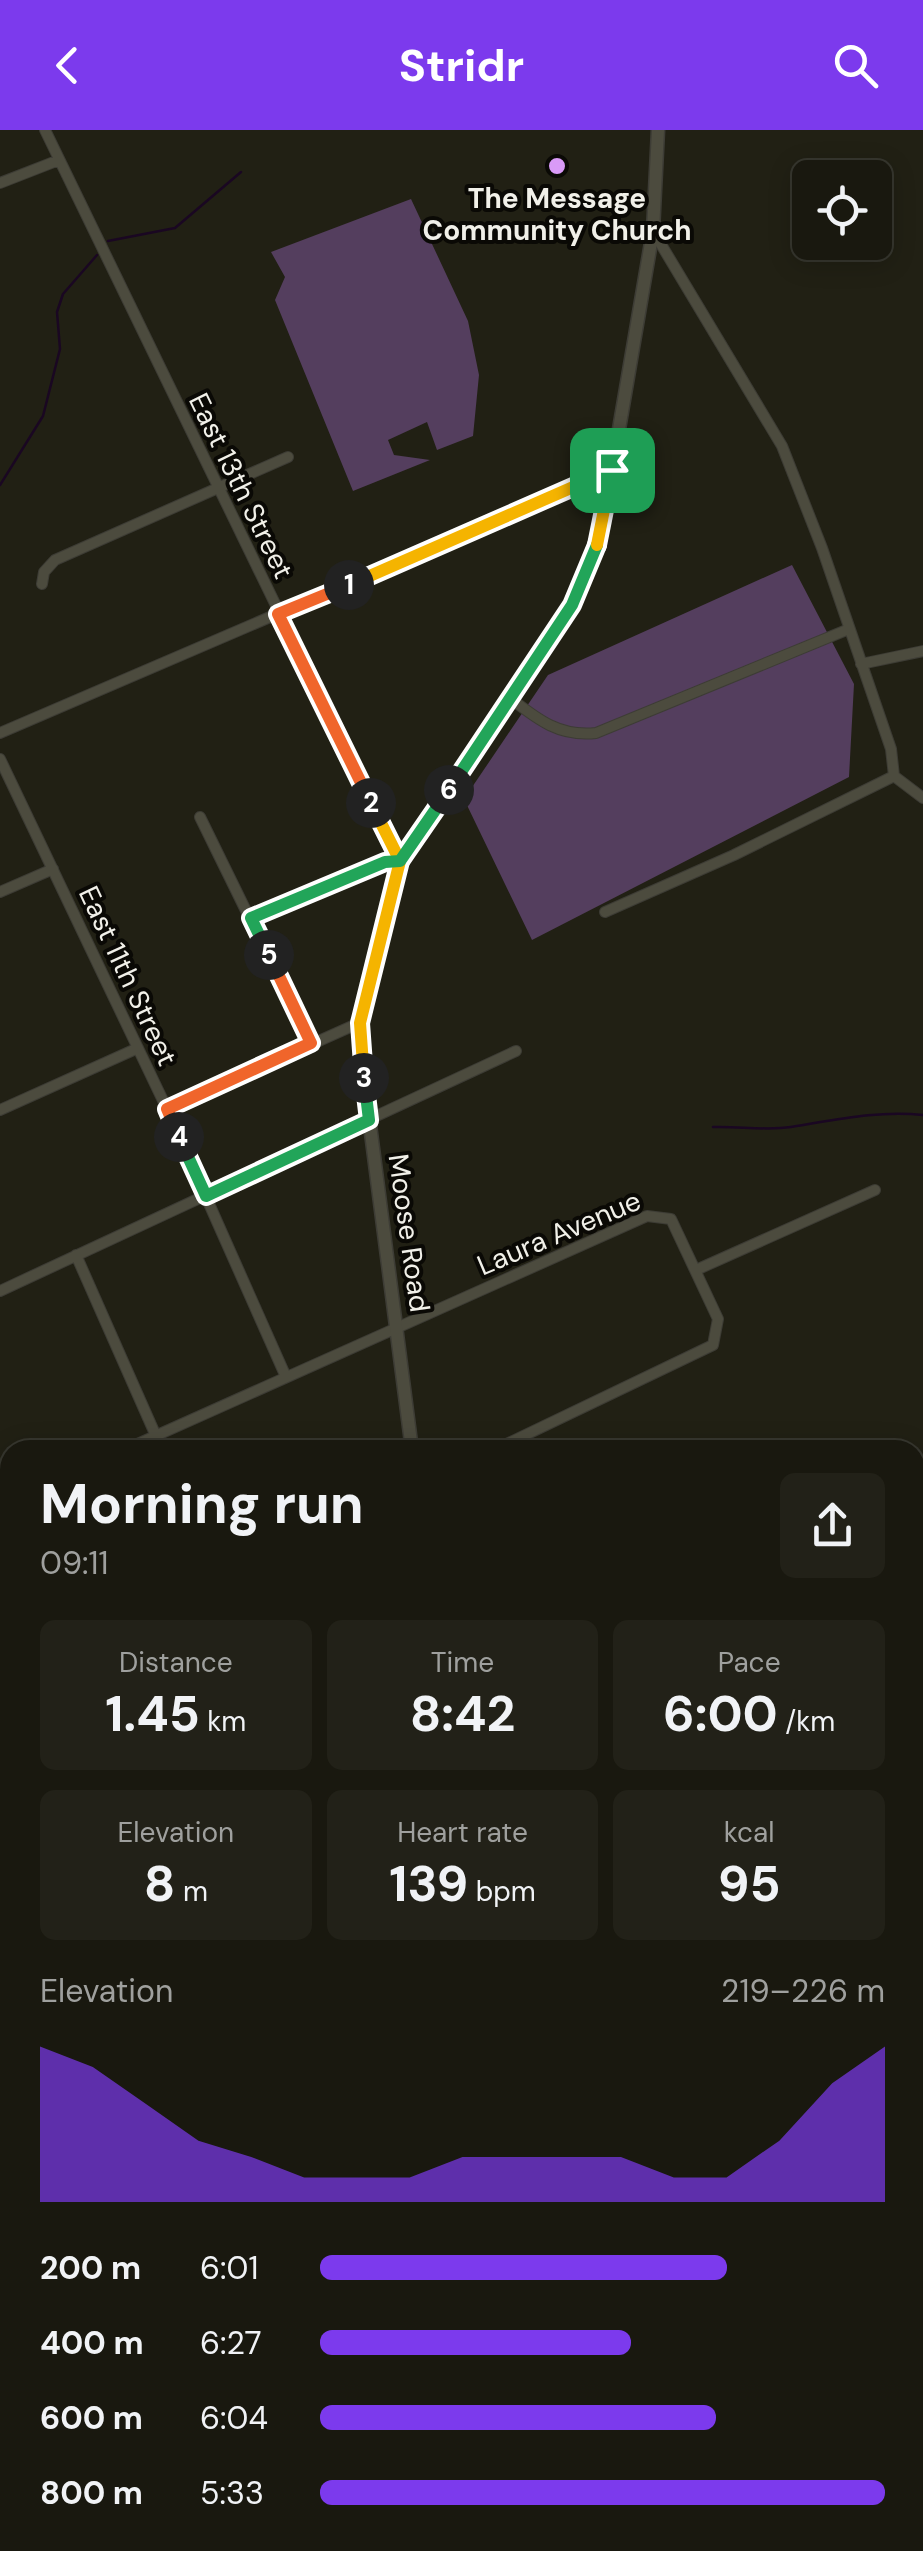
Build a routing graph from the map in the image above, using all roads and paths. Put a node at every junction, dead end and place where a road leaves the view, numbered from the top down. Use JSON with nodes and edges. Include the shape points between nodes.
{"nodes":[{"id":1,"x":44,"y":130,"type":"edge"},
{"id":2,"x":658,"y":130,"type":"edge"},
{"id":3,"x":59,"y":160,"type":"junction"},
{"id":4,"x":0,"y":183,"type":"edge"},
{"id":5,"x":653,"y":231,"type":"junction"},
{"id":6,"x":288,"y":457,"type":"dead end"},
{"id":7,"x":612,"y":470,"type":"junction"},
{"id":8,"x":217,"y":486,"type":"junction"},
{"id":9,"x":42,"y":584,"type":"dead end"},
{"id":10,"x":278,"y":614,"type":"junction"},
{"id":11,"x":849,"y":629,"type":"junction"},
{"id":12,"x":923,"y":650,"type":"edge"},
{"id":13,"x":861,"y":664,"type":"junction"},
{"id":14,"x":510,"y":698,"type":"junction"},
{"id":15,"x":0,"y":733,"type":"edge"},
{"id":16,"x":0,"y":760,"type":"edge"},
{"id":17,"x":894,"y":776,"type":"junction"},
{"id":18,"x":923,"y":798,"type":"edge"},
{"id":19,"x":200,"y":817,"type":"dead end"},
{"id":20,"x":400,"y":861,"type":"junction"},
{"id":21,"x":53,"y":869,"type":"junction"},
{"id":22,"x":0,"y":892,"type":"edge"},
{"id":23,"x":605,"y":912,"type":"dead end"},
{"id":24,"x":251,"y":918,"type":"junction"},
{"id":25,"x":360,"y":1023,"type":"junction"},
{"id":26,"x":311,"y":1043,"type":"junction"},
{"id":27,"x":138,"y":1048,"type":"junction"},
{"id":28,"x":516,"y":1051,"type":"dead end"},
{"id":29,"x":2,"y":1104,"type":"edge"},
{"id":30,"x":167,"y":1109,"type":"junction"},
{"id":31,"x":369,"y":1120,"type":"junction"},
{"id":32,"x":875,"y":1190,"type":"dead end"},
{"id":33,"x":206,"y":1196,"type":"junction"},
{"id":34,"x":76,"y":1255,"type":"junction"},
{"id":35,"x":696,"y":1270,"type":"junction"},
{"id":36,"x":0,"y":1291,"type":"edge"},
{"id":37,"x":396,"y":1328,"type":"junction"},
{"id":38,"x":286,"y":1377,"type":"junction"},
{"id":39,"x":156,"y":1436,"type":"junction"},
{"id":40,"x":147,"y":1440,"type":"edge"},
{"id":41,"x":411,"y":1440,"type":"edge"},
{"id":42,"x":515,"y":1440,"type":"edge"}],
"edges":[{"from":1,"to":3,"type":"street","name":"East 13th Street"},
{"from":2,"to":5,"type":"street","name":"Moose Road"},
{"from":3,"to":4,"type":"street"},
{"from":3,"to":8,"type":"street","name":"East 13th Street"},
{"from":5,"to":7,"type":"street","name":"Moose Road"},
{"from":5,"to":11,"type":"street","via":[[782,446]]},
{"from":6,"to":8,"type":"street"},
{"from":7,"to":10,"type":"street"},
{"from":7,"to":14,"type":"street","name":"Moose Road","via":[[584,581]]},
{"from":8,"to":9,"type":"street","via":[[55,560]]},
{"from":8,"to":10,"type":"street","name":"East 13th Street"},
{"from":10,"to":15,"type":"street"},
{"from":10,"to":20,"type":"street","name":"East 13th Street"},
{"from":11,"to":13,"type":"street"},
{"from":11,"to":14,"type":"street","via":[[596,733],[560,732]]},
{"from":12,"to":13,"type":"street"},
{"from":13,"to":17,"type":"street","via":[[891,748]]},
{"from":14,"to":20,"type":"street","name":"Moose Road"},
{"from":16,"to":21,"type":"street","name":"East 11th Street"},
{"from":17,"to":18,"type":"street"},
{"from":17,"to":23,"type":"street"},
{"from":19,"to":24,"type":"street"},
{"from":20,"to":24,"type":"street"},
{"from":20,"to":25,"type":"street","name":"Moose Road"},
{"from":21,"to":22,"type":"street"},
{"from":21,"to":27,"type":"street","name":"East 11th Street"},
{"from":24,"to":26,"type":"street"},
{"from":25,"to":26,"type":"street"},
{"from":25,"to":31,"type":"street","name":"Moose Road"},
{"from":26,"to":30,"type":"street"},
{"from":27,"to":29,"type":"street"},
{"from":27,"to":30,"type":"street","name":"East 11th Street"},
{"from":28,"to":31,"type":"street"},
{"from":30,"to":33,"type":"street","name":"East 11th Street"},
{"from":31,"to":33,"type":"street"},
{"from":31,"to":37,"type":"street","name":"Moose Road"},
{"from":32,"to":35,"type":"street"},
{"from":33,"to":34,"type":"street"},
{"from":33,"to":38,"type":"street","name":"East 11th Street"},
{"from":34,"to":36,"type":"street"},
{"from":34,"to":39,"type":"street"},
{"from":35,"to":37,"type":"street","name":"Laura Avenue","via":[[671,1218],[647,1216]]},
{"from":35,"to":42,"type":"street","via":[[718,1319],[714,1345]]},
{"from":37,"to":38,"type":"street","name":"Laura Avenue"},
{"from":37,"to":41,"type":"street","name":"Moose Road"},
{"from":38,"to":39,"type":"street","name":"Laura Avenue"},
{"from":39,"to":40,"type":"street","name":"Laura Avenue"}]}
